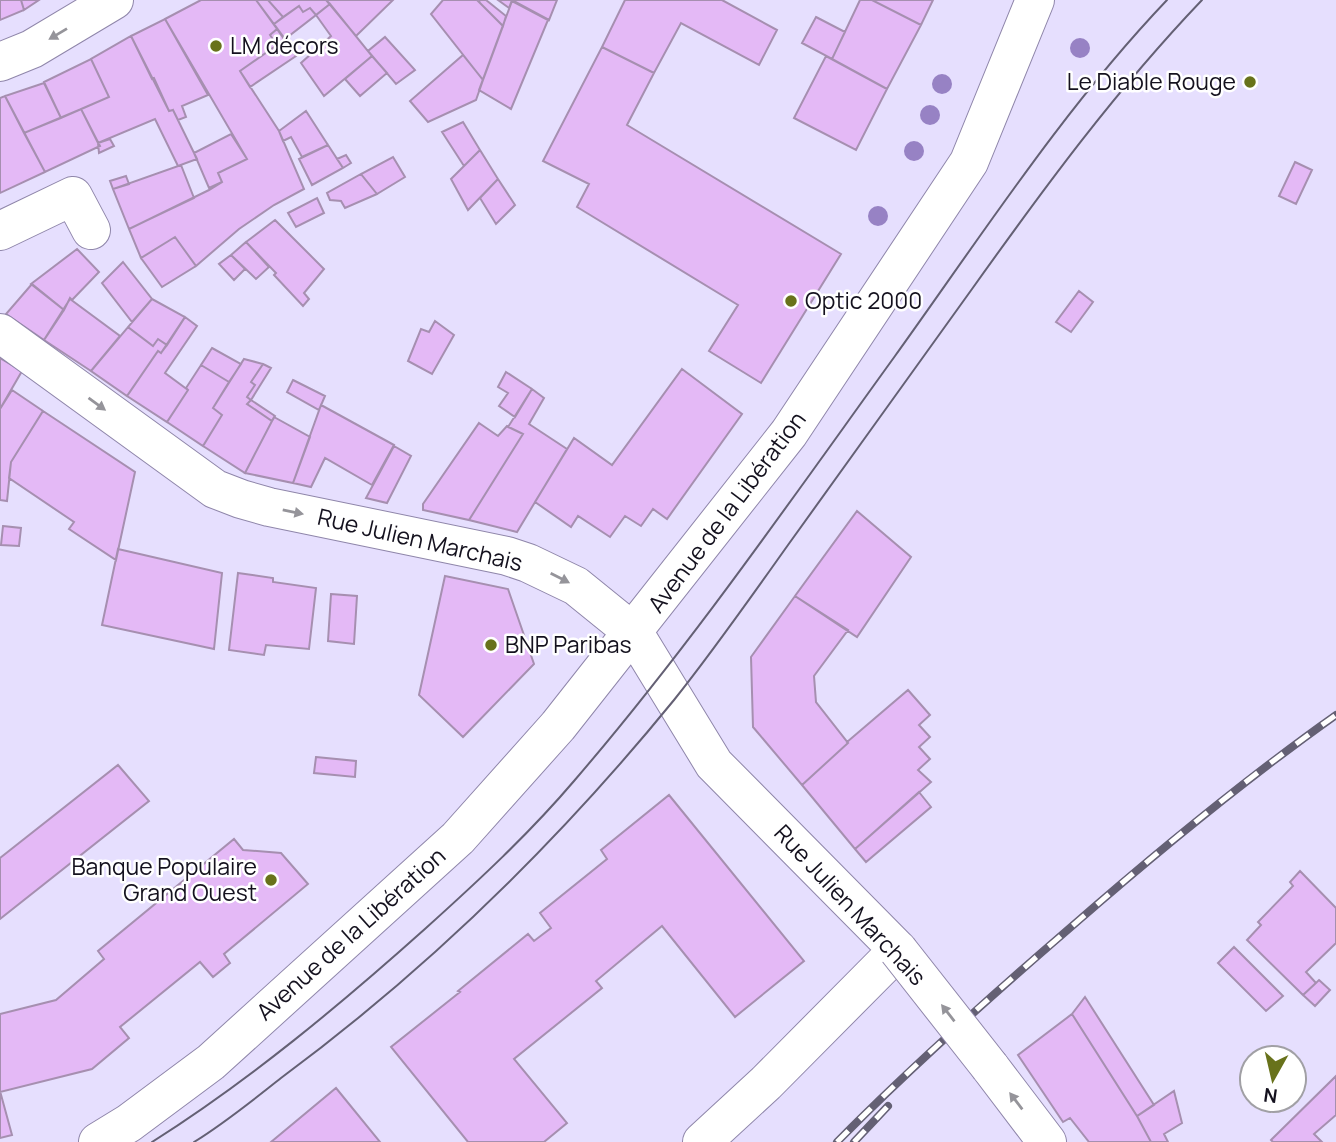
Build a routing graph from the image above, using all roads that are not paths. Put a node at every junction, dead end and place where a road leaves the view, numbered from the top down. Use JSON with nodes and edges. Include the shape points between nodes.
{"nodes":[{"id":1,"x":114,"y":0,"type":"edge"},
{"id":2,"x":1035,"y":0,"type":"edge"},
{"id":3,"x":0,"y":62,"type":"edge"},
{"id":4,"x":91,"y":230,"type":"dead end"},
{"id":5,"x":0,"y":231,"type":"edge"},
{"id":6,"x":0,"y":333,"type":"edge"},
{"id":7,"x":634,"y":633,"type":"junction"},
{"id":8,"x":898,"y":950,"type":"junction"},
{"id":9,"x":98,"y":1142,"type":"edge"},
{"id":10,"x":702,"y":1142,"type":"edge"},
{"id":11,"x":1047,"y":1142,"type":"edge"}],
"edges":[{"from":1,"to":3,"type":"street","one_way":true,"via":[[32,50]]},
{"from":2,"to":7,"type":"street","name":"Avenue de la Libération","via":[[969,162],[789,433]]},
{"from":4,"to":5,"type":"street","via":[[73,196]]},
{"from":6,"to":7,"type":"street","name":"Rue Julien Marchais","one_way":true,"via":[[215,489],[269,507],[528,563],[576,586]]},
{"from":7,"to":8,"type":"street","name":"Rue Julien Marchais","via":[[714,764]]},
{"from":7,"to":9,"type":"street","name":"Avenue de la Libération","via":[[458,838],[211,1062]]},
{"from":8,"to":10,"type":"street"},
{"from":11,"to":8,"type":"street","name":"Rue Julien Marchais","one_way":true,"bridge":true}]}
